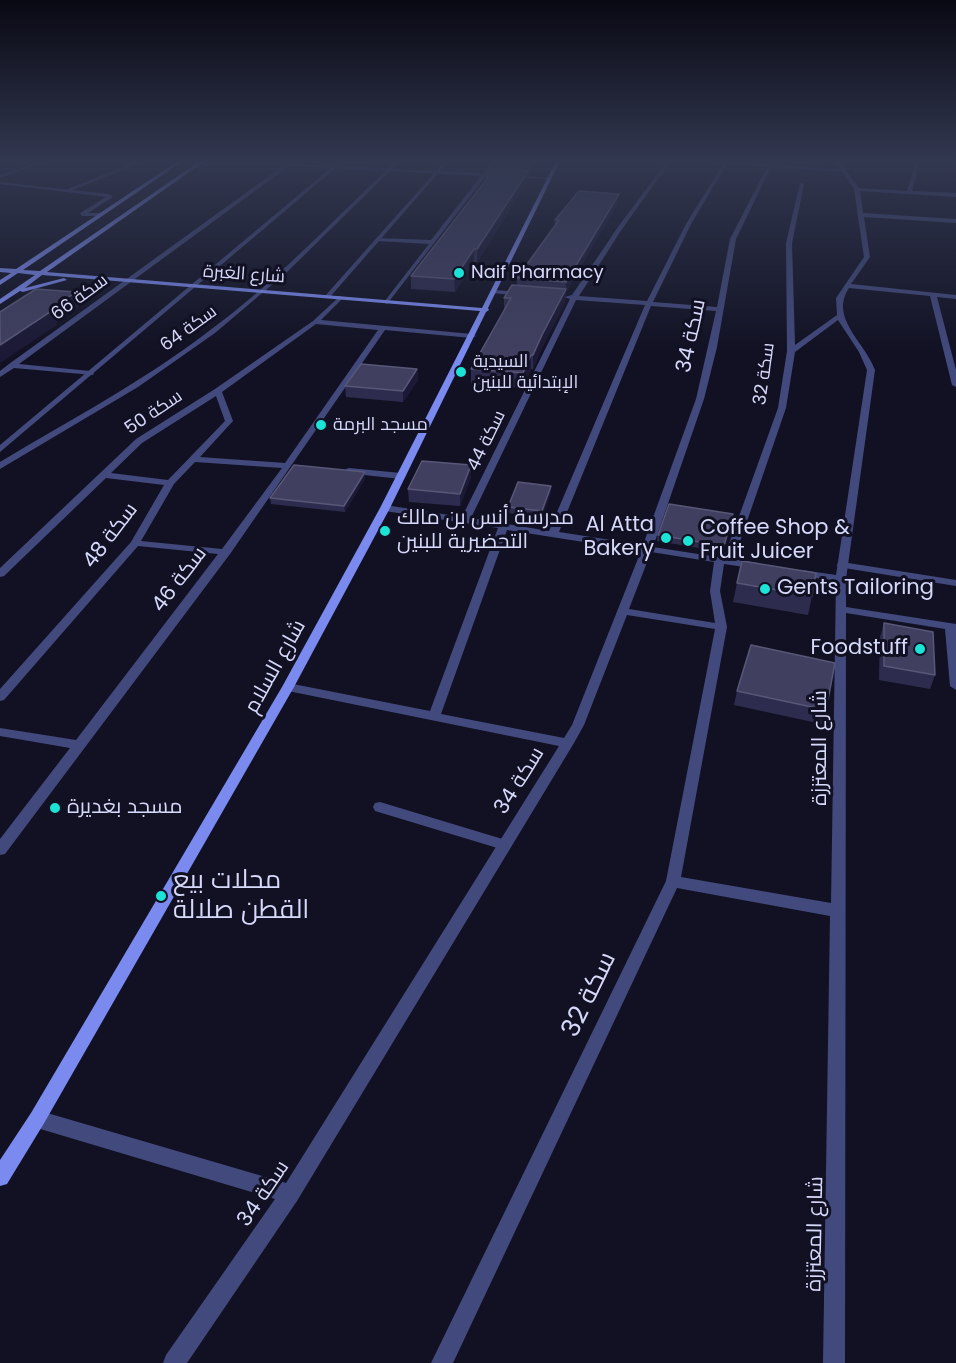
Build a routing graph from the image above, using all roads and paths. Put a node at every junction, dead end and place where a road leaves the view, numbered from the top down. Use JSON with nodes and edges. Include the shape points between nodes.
{"nodes":[{"id":1,"x":86,"y":225,"type":"edge"},
{"id":2,"x":109,"y":225,"type":"edge"},
{"id":3,"x":206,"y":225,"type":"edge"},
{"id":4,"x":267,"y":225,"type":"edge"},
{"id":5,"x":331,"y":225,"type":"edge"},
{"id":6,"x":390,"y":225,"type":"edge"},
{"id":7,"x":446,"y":225,"type":"edge"},
{"id":8,"x":526,"y":225,"type":"edge"},
{"id":9,"x":622,"y":225,"type":"edge"},
{"id":10,"x":688,"y":225,"type":"edge"},
{"id":11,"x":740,"y":225,"type":"edge"},
{"id":12,"x":793,"y":225,"type":"edge"},
{"id":13,"x":863,"y":225,"type":"edge"},
{"id":14,"x":378,"y":238,"type":"junction"},
{"id":15,"x":433,"y":242,"type":"junction"},
{"id":16,"x":60,"y":258,"type":"junction"},
{"id":17,"x":34,"y":259,"type":"junction"},
{"id":18,"x":0,"y":268,"type":"edge"},
{"id":19,"x":16,"y":272,"type":"junction"},
{"id":20,"x":39,"y":274,"type":"junction"},
{"id":21,"x":83,"y":277,"type":"junction"},
{"id":22,"x":128,"y":281,"type":"junction"},
{"id":23,"x":0,"y":283,"type":"edge"},
{"id":24,"x":194,"y":286,"type":"junction"},
{"id":25,"x":848,"y":286,"type":"junction"},
{"id":26,"x":261,"y":291,"type":"junction"},
{"id":27,"x":494,"y":292,"type":"junction"},
{"id":28,"x":10,"y":294,"type":"junction"},
{"id":29,"x":528,"y":295,"type":"edge"},
{"id":30,"x":933,"y":295,"type":"junction"},
{"id":31,"x":327,"y":297,"type":"junction"},
{"id":32,"x":562,"y":297,"type":"edge"},
{"id":33,"x":956,"y":297,"type":"edge"},
{"id":34,"x":340,"y":298,"type":"junction"},
{"id":35,"x":574,"y":298,"type":"junction"},
{"id":36,"x":0,"y":302,"type":"edge"},
{"id":37,"x":387,"y":302,"type":"junction"},
{"id":38,"x":650,"y":302,"type":"junction"},
{"id":39,"x":720,"y":309,"type":"junction"},
{"id":40,"x":486,"y":310,"type":"junction"},
{"id":41,"x":839,"y":316,"type":"junction"},
{"id":42,"x":315,"y":322,"type":"junction"},
{"id":43,"x":383,"y":328,"type":"junction"},
{"id":44,"x":472,"y":336,"type":"junction"},
{"id":45,"x":791,"y":351,"type":"junction"},
{"id":46,"x":12,"y":366,"type":"junction"},
{"id":47,"x":90,"y":374,"type":"junction"},
{"id":48,"x":0,"y":375,"type":"edge"},
{"id":49,"x":956,"y":385,"type":"edge"},
{"id":50,"x":218,"y":391,"type":"junction"},
{"id":51,"x":0,"y":449,"type":"edge"},
{"id":52,"x":194,"y":459,"type":"junction"},
{"id":53,"x":0,"y":466,"type":"edge"},
{"id":54,"x":293,"y":467,"type":"junction"},
{"id":55,"x":333,"y":470,"type":"edge"},
{"id":56,"x":103,"y":475,"type":"junction"},
{"id":57,"x":401,"y":476,"type":"junction"},
{"id":58,"x":170,"y":483,"type":"junction"},
{"id":59,"x":386,"y":508,"type":"junction"},
{"id":60,"x":465,"y":521,"type":"junction"},
{"id":61,"x":503,"y":527,"type":"junction"},
{"id":62,"x":553,"y":534,"type":"junction"},
{"id":63,"x":135,"y":543,"type":"junction"},
{"id":64,"x":647,"y":549,"type":"junction"},
{"id":65,"x":226,"y":552,"type":"junction"},
{"id":66,"x":724,"y":561,"type":"junction"},
{"id":67,"x":842,"y":565,"type":"junction"},
{"id":68,"x":773,"y":569,"type":"edge"},
{"id":69,"x":796,"y":572,"type":"edge"},
{"id":70,"x":0,"y":574,"type":"edge"},
{"id":71,"x":841,"y":579,"type":"junction"},
{"id":72,"x":956,"y":583,"type":"edge"},
{"id":73,"x":841,"y":609,"type":"junction"},
{"id":74,"x":622,"y":611,"type":"junction"},
{"id":75,"x":721,"y":627,"type":"junction"},
{"id":76,"x":953,"y":627,"type":"edge"},
{"id":77,"x":956,"y":686,"type":"edge"},
{"id":78,"x":288,"y":687,"type":"junction"},
{"id":79,"x":2,"y":692,"type":"edge"},
{"id":80,"x":434,"y":716,"type":"junction"},
{"id":81,"x":0,"y":732,"type":"edge"},
{"id":82,"x":568,"y":743,"type":"junction"},
{"id":83,"x":80,"y":745,"type":"junction"},
{"id":84,"x":380,"y":807,"type":"dead end"},
{"id":85,"x":504,"y":845,"type":"junction"},
{"id":86,"x":0,"y":850,"type":"edge"},
{"id":87,"x":673,"y":881,"type":"junction"},
{"id":88,"x":839,"y":911,"type":"junction"},
{"id":89,"x":37,"y":1119,"type":"junction"},
{"id":90,"x":0,"y":1177,"type":"edge"},
{"id":91,"x":290,"y":1194,"type":"junction"},
{"id":92,"x":174,"y":1363,"type":"edge"},
{"id":93,"x":442,"y":1363,"type":"edge"},
{"id":94,"x":834,"y":1363,"type":"edge"}],
"edges":[{"from":1,"to":17,"type":"street"},
{"from":2,"to":16,"type":"street"},
{"from":3,"to":22,"type":"street","name":"سكة 66"},
{"from":4,"to":24,"type":"street"},
{"from":5,"to":26,"type":"street","name":"سكة 64"},
{"from":6,"to":14,"type":"street"},
{"from":7,"to":15,"type":"street"},
{"from":8,"to":27,"type":"street","name":"شارع السلام"},
{"from":9,"to":35,"type":"street","name":"سكة 44"},
{"from":10,"to":38,"type":"street"},
{"from":11,"to":39,"type":"street","name":"سكة 34","via":[[733,239]]},
{"from":12,"to":45,"type":"street","name":"سكة 32","via":[[789,243]]},
{"from":13,"to":25,"type":"street","via":[[867,257]]},
{"from":14,"to":15,"type":"street"},
{"from":14,"to":31,"type":"street"},
{"from":15,"to":37,"type":"street"},
{"from":16,"to":20,"type":"street"},
{"from":16,"to":21,"type":"street","via":[[63,269]]},
{"from":17,"to":18,"type":"street"},
{"from":17,"to":19,"type":"street"},
{"from":18,"to":19,"type":"street","name":"شارع الغبرة"},
{"from":19,"to":20,"type":"street","name":"شارع الغبرة"},
{"from":19,"to":23,"type":"street"},
{"from":20,"to":21,"type":"street","name":"شارع الغبرة"},
{"from":20,"to":28,"type":"street"},
{"from":21,"to":22,"type":"street","name":"شارع الغبرة"},
{"from":21,"to":28,"type":"street"},
{"from":22,"to":24,"type":"street","name":"شارع الغبرة"},
{"from":22,"to":46,"type":"street","name":"سكة 66"},
{"from":24,"to":26,"type":"street","name":"شارع الغبرة"},
{"from":24,"to":47,"type":"street"},
{"from":25,"to":30,"type":"street"},
{"from":25,"to":41,"type":"street","via":[[839,298]]},
{"from":26,"to":31,"type":"street","name":"شارع الغبرة"},
{"from":26,"to":53,"type":"street","name":"سكة 64","via":[[213,332],[152,374]]},
{"from":27,"to":29,"type":"street"},
{"from":27,"to":40,"type":"street","name":"شارع السلام"},
{"from":28,"to":36,"type":"street"},
{"from":30,"to":33,"type":"street"},
{"from":30,"to":49,"type":"street"},
{"from":31,"to":34,"type":"street","name":"شارع الغبرة"},
{"from":32,"to":35,"type":"street"},
{"from":34,"to":37,"type":"street","name":"شارع الغبرة"},
{"from":34,"to":42,"type":"street","name":"سكة 50"},
{"from":35,"to":38,"type":"street"},
{"from":35,"to":60,"type":"street","name":"سكة 44"},
{"from":37,"to":40,"type":"street","name":"شارع الغبرة"},
{"from":38,"to":39,"type":"street"},
{"from":38,"to":62,"type":"street"},
{"from":39,"to":64,"type":"street","name":"سكة 34","via":[[700,399]]},
{"from":40,"to":44,"type":"street","name":"شارع السلام"},
{"from":41,"to":45,"type":"street"},
{"from":41,"to":67,"type":"street","name":"شارع المعتززة","via":[[869,359],[872,370]]},
{"from":42,"to":43,"type":"street"},
{"from":42,"to":50,"type":"street","name":"سكة 50"},
{"from":43,"to":44,"type":"street"},
{"from":43,"to":54,"type":"street","name":"سكة 46"},
{"from":44,"to":57,"type":"street","name":"شارع السلام"},
{"from":45,"to":66,"type":"street","name":"سكة 32","via":[[782,408]]},
{"from":46,"to":47,"type":"street"},
{"from":46,"to":48,"type":"street","name":"سكة 66"},
{"from":47,"to":51,"type":"street"},
{"from":50,"to":52,"type":"street","name":"سكة 48","via":[[229,421]]},
{"from":50,"to":56,"type":"street","name":"سكة 50","via":[[139,441]]},
{"from":52,"to":54,"type":"street"},
{"from":52,"to":58,"type":"street","name":"سكة 48"},
{"from":54,"to":65,"type":"street","name":"سكة 46"},
{"from":55,"to":57,"type":"street"},
{"from":56,"to":58,"type":"street"},
{"from":56,"to":70,"type":"street","name":"سكة 50"},
{"from":57,"to":59,"type":"street","name":"شارع السلام"},
{"from":58,"to":63,"type":"street","name":"سكة 48"},
{"from":59,"to":60,"type":"street"},
{"from":59,"to":78,"type":"street","name":"شارع السلام"},
{"from":60,"to":61,"type":"street"},
{"from":61,"to":62,"type":"street"},
{"from":61,"to":80,"type":"street"},
{"from":62,"to":64,"type":"street"},
{"from":63,"to":65,"type":"street"},
{"from":63,"to":79,"type":"street","name":"سكة 48"},
{"from":64,"to":66,"type":"street"},
{"from":64,"to":74,"type":"street","name":"سكة 34"},
{"from":65,"to":83,"type":"street","name":"سكة 46"},
{"from":66,"to":68,"type":"street"},
{"from":66,"to":75,"type":"street","name":"سكة 32","via":[[715,591]]},
{"from":67,"to":71,"type":"street","name":"شارع المعتززة"},
{"from":67,"to":72,"type":"street"},
{"from":69,"to":71,"type":"street"},
{"from":71,"to":73,"type":"street","name":"شارع المعتززة"},
{"from":73,"to":76,"type":"street"},
{"from":73,"to":88,"type":"street","name":"شارع المعتززة"},
{"from":74,"to":75,"type":"street"},
{"from":74,"to":82,"type":"street","name":"سكة 34"},
{"from":75,"to":87,"type":"street","name":"سكة 32"},
{"from":76,"to":77,"type":"street"},
{"from":78,"to":80,"type":"street"},
{"from":78,"to":89,"type":"street","name":"شارع السلام"},
{"from":80,"to":82,"type":"street"},
{"from":81,"to":83,"type":"street"},
{"from":82,"to":85,"type":"street","name":"سكة 34"},
{"from":83,"to":86,"type":"street","name":"سكة 46"},
{"from":84,"to":85,"type":"street"},
{"from":85,"to":91,"type":"street","name":"سكة 34"},
{"from":87,"to":88,"type":"street"},
{"from":87,"to":93,"type":"street","name":"سكة 32"},
{"from":88,"to":94,"type":"street","name":"شارع المعتززة"},
{"from":89,"to":90,"type":"street","name":"شارع السلام"},
{"from":89,"to":91,"type":"street"},
{"from":91,"to":92,"type":"street","name":"سكة 34"}]}
